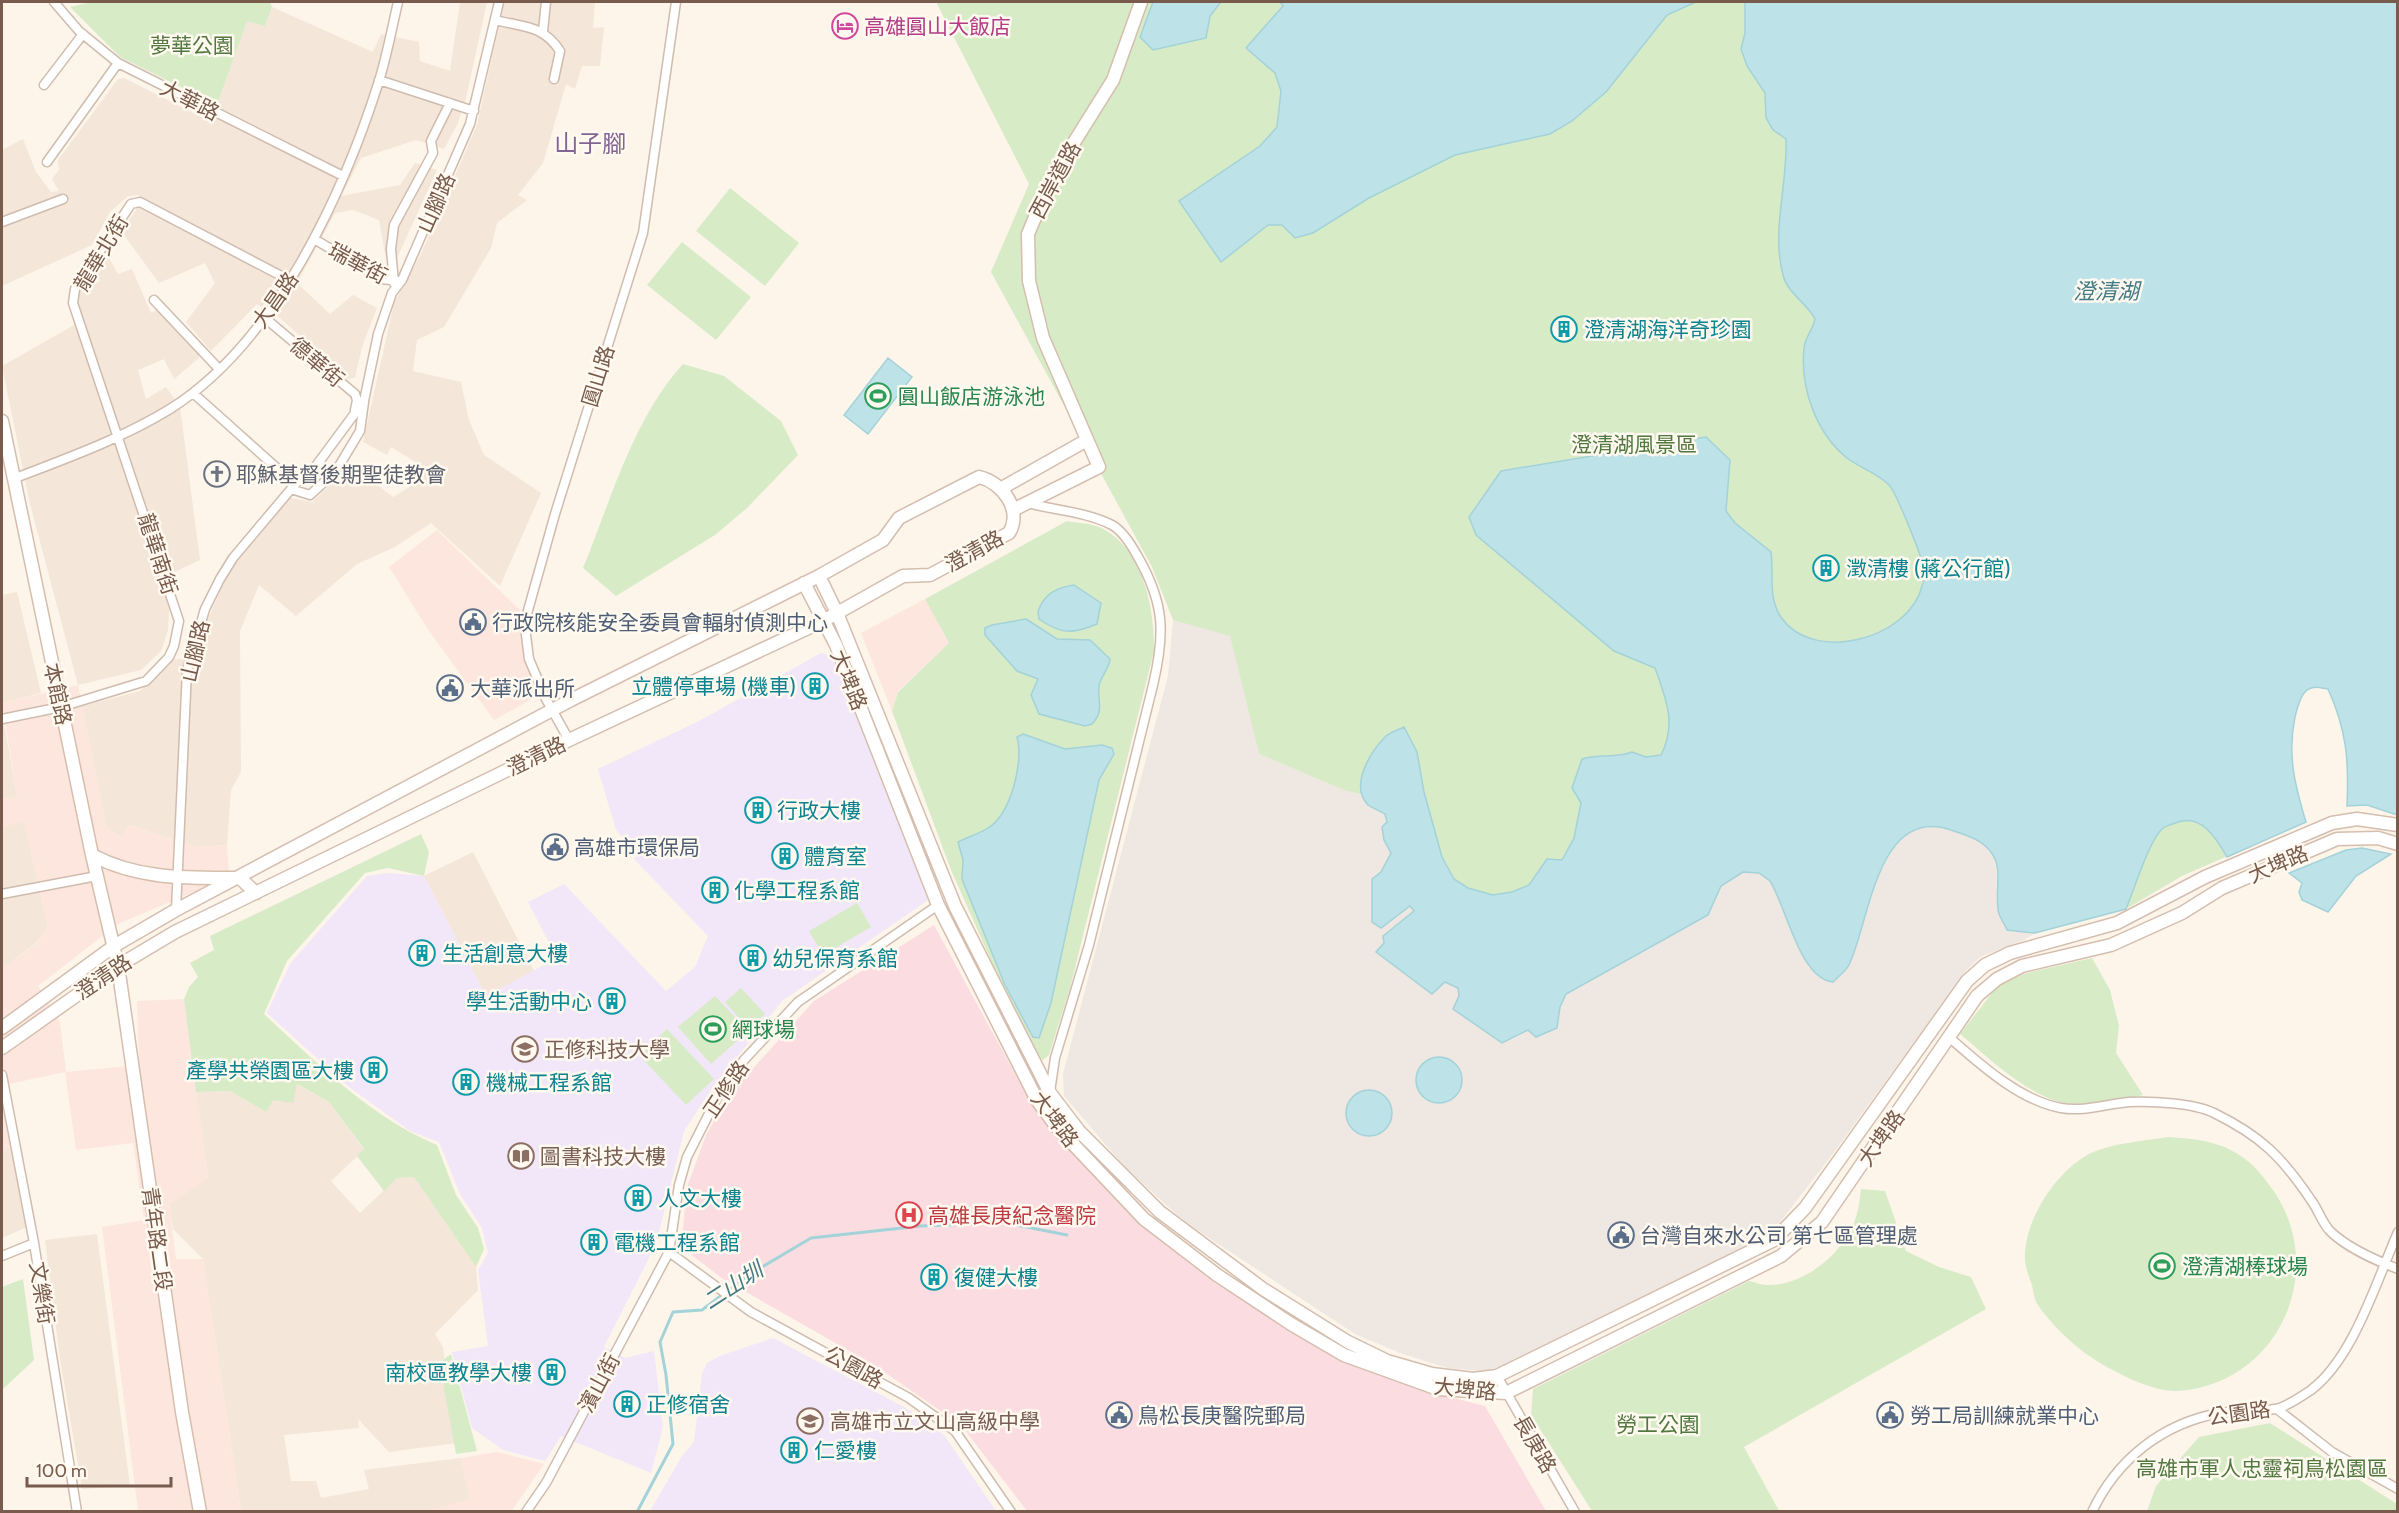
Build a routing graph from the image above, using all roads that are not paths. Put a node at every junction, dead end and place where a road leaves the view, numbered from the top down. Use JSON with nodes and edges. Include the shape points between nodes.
{"nodes":[{"id":1,"x":54,"y":2,"type":"edge"},
{"id":2,"x":398,"y":2,"type":"edge"},
{"id":3,"x":499,"y":2,"type":"edge"},
{"id":4,"x":546,"y":2,"type":"edge"},
{"id":5,"x":676,"y":2,"type":"edge"},
{"id":6,"x":1141,"y":2,"type":"edge"},
{"id":7,"x":495,"y":20,"type":"junction"},
{"id":8,"x":543,"y":32,"type":"junction"},
{"id":9,"x":83,"y":34,"type":"junction"},
{"id":10,"x":118,"y":63,"type":"junction"},
{"id":11,"x":554,"y":79,"type":"dead end"},
{"id":12,"x":379,"y":80,"type":"junction"},
{"id":13,"x":44,"y":85,"type":"dead end"},
{"id":14,"x":450,"y":103,"type":"junction"},
{"id":15,"x":474,"y":111,"type":"junction"},
{"id":16,"x":46,"y":162,"type":"dead end"},
{"id":17,"x":343,"y":176,"type":"junction"},
{"id":18,"x":63,"y":200,"type":"dead end"},
{"id":19,"x":2,"y":222,"type":"edge"},
{"id":20,"x":314,"y":239,"type":"junction"},
{"id":21,"x":291,"y":280,"type":"junction"},
{"id":22,"x":398,"y":281,"type":"junction"},
{"id":23,"x":154,"y":300,"type":"dead end"},
{"id":24,"x":265,"y":318,"type":"junction"},
{"id":25,"x":219,"y":369,"type":"junction"},
{"id":26,"x":193,"y":393,"type":"junction"},
{"id":27,"x":364,"y":401,"type":"junction"},
{"id":28,"x":354,"y":412,"type":"junction"},
{"id":29,"x":2,"y":421,"type":"edge"},
{"id":30,"x":119,"y":438,"type":"junction"},
{"id":31,"x":1087,"y":440,"type":"junction"},
{"id":32,"x":4,"y":444,"type":"edge"},
{"id":33,"x":13,"y":479,"type":"junction"},
{"id":34,"x":294,"y":485,"type":"junction"},
{"id":35,"x":1002,"y":488,"type":"junction"},
{"id":36,"x":1027,"y":503,"type":"junction"},
{"id":37,"x":1013,"y":510,"type":"junction"},
{"id":38,"x":819,"y":576,"type":"junction"},
{"id":39,"x":804,"y":583,"type":"junction"},
{"id":40,"x":837,"y":613,"type":"junction"},
{"id":41,"x":823,"y":621,"type":"junction"},
{"id":42,"x":61,"y":707,"type":"junction"},
{"id":43,"x":552,"y":710,"type":"junction"},
{"id":44,"x":2,"y":718,"type":"edge"},
{"id":45,"x":569,"y":740,"type":"junction"},
{"id":46,"x":2397,"y":825,"type":"edge"},
{"id":47,"x":2397,"y":844,"type":"edge"},
{"id":48,"x":92,"y":855,"type":"junction"},
{"id":49,"x":97,"y":876,"type":"junction"},
{"id":50,"x":240,"y":878,"type":"junction"},
{"id":51,"x":178,"y":879,"type":"junction"},
{"id":52,"x":256,"y":893,"type":"junction"},
{"id":53,"x":2,"y":894,"type":"edge"},
{"id":54,"x":938,"y":906,"type":"junction"},
{"id":55,"x":176,"y":910,"type":"junction"},
{"id":56,"x":114,"y":946,"type":"junction"},
{"id":57,"x":118,"y":966,"type":"junction"},
{"id":58,"x":2,"y":1028,"type":"edge"},
{"id":59,"x":1950,"y":1038,"type":"junction"},
{"id":60,"x":2,"y":1048,"type":"edge"},
{"id":61,"x":2,"y":1075,"type":"edge"},
{"id":62,"x":1050,"y":1093,"type":"junction"},
{"id":63,"x":2397,"y":1232,"type":"edge"},
{"id":64,"x":34,"y":1243,"type":"junction"},
{"id":65,"x":669,"y":1252,"type":"junction"},
{"id":66,"x":2,"y":1256,"type":"edge"},
{"id":67,"x":2384,"y":1264,"type":"junction"},
{"id":68,"x":2397,"y":1269,"type":"edge"},
{"id":69,"x":1497,"y":1376,"type":"junction"},
{"id":70,"x":1506,"y":1393,"type":"junction"},
{"id":71,"x":2277,"y":1409,"type":"junction"},
{"id":72,"x":2397,"y":1489,"type":"edge"},
{"id":73,"x":77,"y":1512,"type":"edge"},
{"id":74,"x":200,"y":1512,"type":"edge"},
{"id":75,"x":526,"y":1512,"type":"edge"},
{"id":76,"x":1011,"y":1512,"type":"edge"},
{"id":77,"x":1575,"y":1512,"type":"edge"},
{"id":78,"x":2092,"y":1512,"type":"edge"}],
"edges":[{"from":1,"to":9,"type":"street","name":"大華路"},
{"from":2,"to":12,"type":"street","name":"大昌路"},
{"from":3,"to":7,"type":"street","name":"山腳路"},
{"from":4,"to":8,"type":"street"},
{"from":5,"to":43,"type":"street","name":"圓山路","via":[[642,233],[527,614],[529,659]]},
{"from":6,"to":31,"type":"main road","name":"西岸道路","via":[[1113,80],[1043,198],[1028,234],[1029,280],[1043,338]]},
{"from":7,"to":8,"type":"street"},
{"from":7,"to":15,"type":"street","name":"山腳路"},
{"from":8,"to":11,"type":"street","via":[[560,51]]},
{"from":9,"to":10,"type":"street","name":"大華路"},
{"from":9,"to":13,"type":"street"},
{"from":10,"to":16,"type":"street"},
{"from":10,"to":17,"type":"street","name":"大華路"},
{"from":12,"to":14,"type":"street"},
{"from":12,"to":17,"type":"street","name":"大昌路"},
{"from":14,"to":15,"type":"street"},
{"from":14,"to":22,"type":"street","via":[[431,141],[433,153],[394,225],[391,249]]},
{"from":15,"to":22,"type":"street","name":"山腳路"},
{"from":17,"to":20,"type":"street","name":"大昌路"},
{"from":18,"to":19,"type":"street"},
{"from":20,"to":21,"type":"street","name":"大昌路"},
{"from":20,"to":22,"type":"street","name":"瑞華街","via":[[382,279]]},
{"from":21,"to":24,"type":"street","name":"大昌路"},
{"from":21,"to":30,"type":"street","name":"龍華北街","via":[[140,202],[131,204],[75,289],[73,303]]},
{"from":22,"to":27,"type":"street","name":"山腳路","via":[[378,334]]},
{"from":23,"to":25,"type":"street"},
{"from":24,"to":25,"type":"street","name":"大昌路"},
{"from":24,"to":28,"type":"street","name":"德華街","via":[[355,393]]},
{"from":25,"to":26,"type":"street","name":"大昌路"},
{"from":26,"to":30,"type":"street","name":"大昌路"},
{"from":26,"to":34,"type":"street"},
{"from":27,"to":28,"type":"street","name":"山腳路"},
{"from":27,"to":34,"type":"street","name":"山腳路","via":[[360,431],[336,471],[310,495]]},
{"from":28,"to":34,"type":"street","name":"山腳路","via":[[308,478]]},
{"from":29,"to":32,"type":"main road","name":"本館路"},
{"from":30,"to":33,"type":"street","name":"大昌路"},
{"from":30,"to":42,"type":"street","name":"龍華南街","via":[[179,621],[174,646],[146,681]]},
{"from":31,"to":35,"type":"main road"},
{"from":31,"to":36,"type":"main road","name":"西岸道路","via":[[1099,467]]},
{"from":32,"to":33,"type":"main road","name":"本館路"},
{"from":33,"to":42,"type":"main road","name":"本館路"},
{"from":34,"to":51,"type":"street","name":"山腳路","via":[[220,579],[187,670]]},
{"from":35,"to":37,"type":"main road","name":"澄清路"},
{"from":35,"to":38,"type":"main road","name":"澄清路","via":[[979,477],[899,518],[883,540]]},
{"from":36,"to":37,"type":"main road"},
{"from":36,"to":62,"type":"street","name":"大埤路","via":[[1090,516],[1114,526],[1131,544],[1147,572],[1159,601],[1162,626],[1153,686],[1089,945],[1055,1058]]},
{"from":37,"to":40,"type":"main road","name":"澄清路","via":[[1009,533],[930,575],[903,576]]},
{"from":38,"to":39,"type":"main road","name":"澄清路"},
{"from":38,"to":40,"type":"main road","name":"大埤路"},
{"from":39,"to":41,"type":"main road","name":"大埤路"},
{"from":39,"to":43,"type":"main road","name":"澄清路"},
{"from":40,"to":41,"type":"main road","name":"澄清路"},
{"from":40,"to":62,"type":"main road","name":"大埤路","via":[[955,906]]},
{"from":41,"to":45,"type":"main road","name":"澄清路"},
{"from":41,"to":54,"type":"main road","name":"大埤路","via":[[836,645]]},
{"from":42,"to":44,"type":"street","name":"龍華南街"},
{"from":42,"to":48,"type":"main road","name":"本館路"},
{"from":43,"to":45,"type":"street","name":"圓山路"},
{"from":43,"to":50,"type":"main road","name":"澄清路"},
{"from":45,"to":52,"type":"main road","name":"澄清路"},
{"from":46,"to":69,"type":"main road","name":"大埤路","via":[[2357,819],[2332,823],[2205,877],[2117,923],[2010,953],[1985,965],[1967,981],[1805,1208],[1774,1240]]},
{"from":47,"to":59,"type":"main road","name":"大埤路","via":[[2378,838],[2337,839],[2222,888],[2182,913],[2111,945],[2022,966],[1997,979],[1977,996]]},
{"from":48,"to":49,"type":"main road","name":"本館路"},
{"from":48,"to":51,"type":"main road","via":[[113,867]]},
{"from":49,"to":53,"type":"street"},
{"from":49,"to":56,"type":"main road","name":"本館路"},
{"from":50,"to":51,"type":"main road"},
{"from":50,"to":52,"type":"main road"},
{"from":50,"to":55,"type":"main road","name":"澄清路"},
{"from":51,"to":55,"type":"street","name":"山腳路"},
{"from":52,"to":57,"type":"main road","name":"澄清路","via":[[175,932]]},
{"from":54,"to":65,"type":"street","name":"正修路","via":[[798,1002],[744,1060],[718,1096],[687,1157]]},
{"from":54,"to":70,"type":"main road","name":"大埤路","via":[[1037,1100],[1144,1219],[1217,1275],[1344,1355],[1438,1389]]},
{"from":55,"to":56,"type":"main road","name":"澄清路"},
{"from":56,"to":57,"type":"main road","name":"本館路"},
{"from":56,"to":58,"type":"main road","name":"澄清路"},
{"from":57,"to":60,"type":"main road","name":"澄清路"},
{"from":57,"to":74,"type":"main road","name":"青年路二段","via":[[180,1400]]},
{"from":59,"to":67,"type":"street","via":[[1983,1067],[2024,1094],[2060,1108],[2089,1109],[2128,1102],[2169,1104],[2211,1112],[2253,1133],[2282,1160],[2329,1230]]},
{"from":59,"to":70,"type":"main road","name":"大埤路","via":[[1822,1222],[1781,1256]]},
{"from":61,"to":64,"type":"street","name":"文樂街"},
{"from":62,"to":69,"type":"main road","name":"大埤路","via":[[1079,1131],[1160,1212],[1263,1289],[1348,1342],[1387,1361],[1432,1374],[1473,1379]]},
{"from":63,"to":67,"type":"street","name":"公園路"},
{"from":64,"to":66,"type":"street"},
{"from":64,"to":73,"type":"street","name":"文樂街"},
{"from":65,"to":75,"type":"street","name":"濱山街","via":[[546,1483]]},
{"from":65,"to":76,"type":"street","name":"公園路","via":[[760,1317],[909,1398],[955,1431]]},
{"from":67,"to":68,"type":"street"},
{"from":67,"to":71,"type":"street","name":"公園路","via":[[2343,1356],[2311,1390]]},
{"from":69,"to":70,"type":"street","name":"長庚路"},
{"from":70,"to":77,"type":"street","name":"長庚路"},
{"from":71,"to":72,"type":"street","via":[[2332,1452]]},
{"from":71,"to":78,"type":"street","name":"公園路","via":[[2219,1413],[2185,1422],[2154,1438],[2109,1481]]}]}
